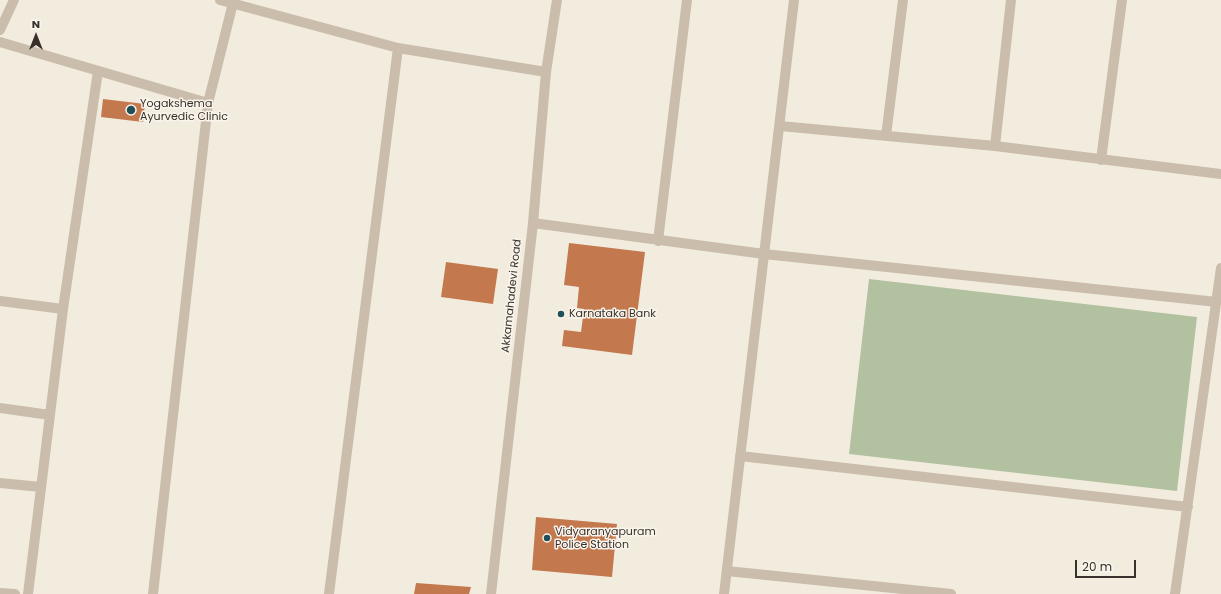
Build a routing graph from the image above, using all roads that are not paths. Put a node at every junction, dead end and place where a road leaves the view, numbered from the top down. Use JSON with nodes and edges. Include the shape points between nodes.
{"nodes":[{"id":1,"x":14,"y":0,"type":"edge"},
{"id":2,"x":220,"y":0,"type":"edge"},
{"id":3,"x":557,"y":0,"type":"edge"},
{"id":4,"x":687,"y":0,"type":"edge"},
{"id":5,"x":794,"y":0,"type":"edge"},
{"id":6,"x":903,"y":0,"type":"edge"},
{"id":7,"x":1011,"y":0,"type":"edge"},
{"id":8,"x":1122,"y":0,"type":"edge"},
{"id":9,"x":233,"y":4,"type":"junction"},
{"id":10,"x":0,"y":30,"type":"edge"},
{"id":11,"x":0,"y":42,"type":"edge"},
{"id":12,"x":398,"y":48,"type":"junction"},
{"id":13,"x":98,"y":71,"type":"junction"},
{"id":14,"x":546,"y":72,"type":"junction"},
{"id":15,"x":208,"y":103,"type":"junction"},
{"id":16,"x":780,"y":126,"type":"junction"},
{"id":17,"x":886,"y":136,"type":"junction"},
{"id":18,"x":995,"y":146,"type":"junction"},
{"id":19,"x":1101,"y":160,"type":"junction"},
{"id":20,"x":1221,"y":174,"type":"edge"},
{"id":21,"x":532,"y":223,"type":"junction"},
{"id":22,"x":658,"y":241,"type":"junction"},
{"id":23,"x":764,"y":254,"type":"junction"},
{"id":24,"x":1221,"y":268,"type":"edge"},
{"id":25,"x":0,"y":300,"type":"edge"},
{"id":26,"x":1217,"y":302,"type":"junction"},
{"id":27,"x":63,"y":309,"type":"junction"},
{"id":28,"x":0,"y":408,"type":"edge"},
{"id":29,"x":50,"y":415,"type":"junction"},
{"id":30,"x":740,"y":456,"type":"junction"},
{"id":31,"x":0,"y":483,"type":"edge"},
{"id":32,"x":42,"y":487,"type":"junction"},
{"id":33,"x":1188,"y":507,"type":"junction"},
{"id":34,"x":727,"y":571,"type":"junction"},
{"id":35,"x":0,"y":593,"type":"edge"},
{"id":36,"x":15,"y":594,"type":"edge"},
{"id":37,"x":28,"y":594,"type":"edge"},
{"id":38,"x":153,"y":594,"type":"edge"},
{"id":39,"x":329,"y":594,"type":"edge"},
{"id":40,"x":491,"y":594,"type":"edge"},
{"id":41,"x":724,"y":594,"type":"edge"},
{"id":42,"x":951,"y":594,"type":"edge"},
{"id":43,"x":1175,"y":594,"type":"edge"}],
"edges":[{"from":1,"to":10,"type":"street"},
{"from":2,"to":9,"type":"street"},
{"from":3,"to":14,"type":"street","name":"Akkamahadevi Road"},
{"from":4,"to":22,"type":"street"},
{"from":5,"to":16,"type":"street"},
{"from":6,"to":17,"type":"street"},
{"from":7,"to":18,"type":"street"},
{"from":8,"to":19,"type":"street"},
{"from":9,"to":12,"type":"street"},
{"from":9,"to":15,"type":"street"},
{"from":11,"to":13,"type":"street"},
{"from":12,"to":14,"type":"street"},
{"from":12,"to":39,"type":"street"},
{"from":13,"to":15,"type":"street"},
{"from":13,"to":27,"type":"street"},
{"from":14,"to":21,"type":"street","name":"Akkamahadevi Road"},
{"from":15,"to":38,"type":"street"},
{"from":16,"to":17,"type":"street"},
{"from":16,"to":23,"type":"street"},
{"from":17,"to":18,"type":"street"},
{"from":18,"to":19,"type":"street"},
{"from":19,"to":20,"type":"street"},
{"from":21,"to":22,"type":"street"},
{"from":21,"to":40,"type":"street","name":"Akkamahadevi Road"},
{"from":22,"to":23,"type":"street"},
{"from":23,"to":26,"type":"street"},
{"from":23,"to":30,"type":"street"},
{"from":24,"to":26,"type":"street"},
{"from":25,"to":27,"type":"street"},
{"from":26,"to":33,"type":"street"},
{"from":27,"to":29,"type":"street"},
{"from":28,"to":29,"type":"street"},
{"from":29,"to":32,"type":"street"},
{"from":30,"to":33,"type":"street"},
{"from":30,"to":34,"type":"street"},
{"from":31,"to":32,"type":"street"},
{"from":32,"to":37,"type":"street"},
{"from":33,"to":43,"type":"street"},
{"from":34,"to":41,"type":"street"},
{"from":34,"to":42,"type":"street"},
{"from":35,"to":36,"type":"street"}]}
